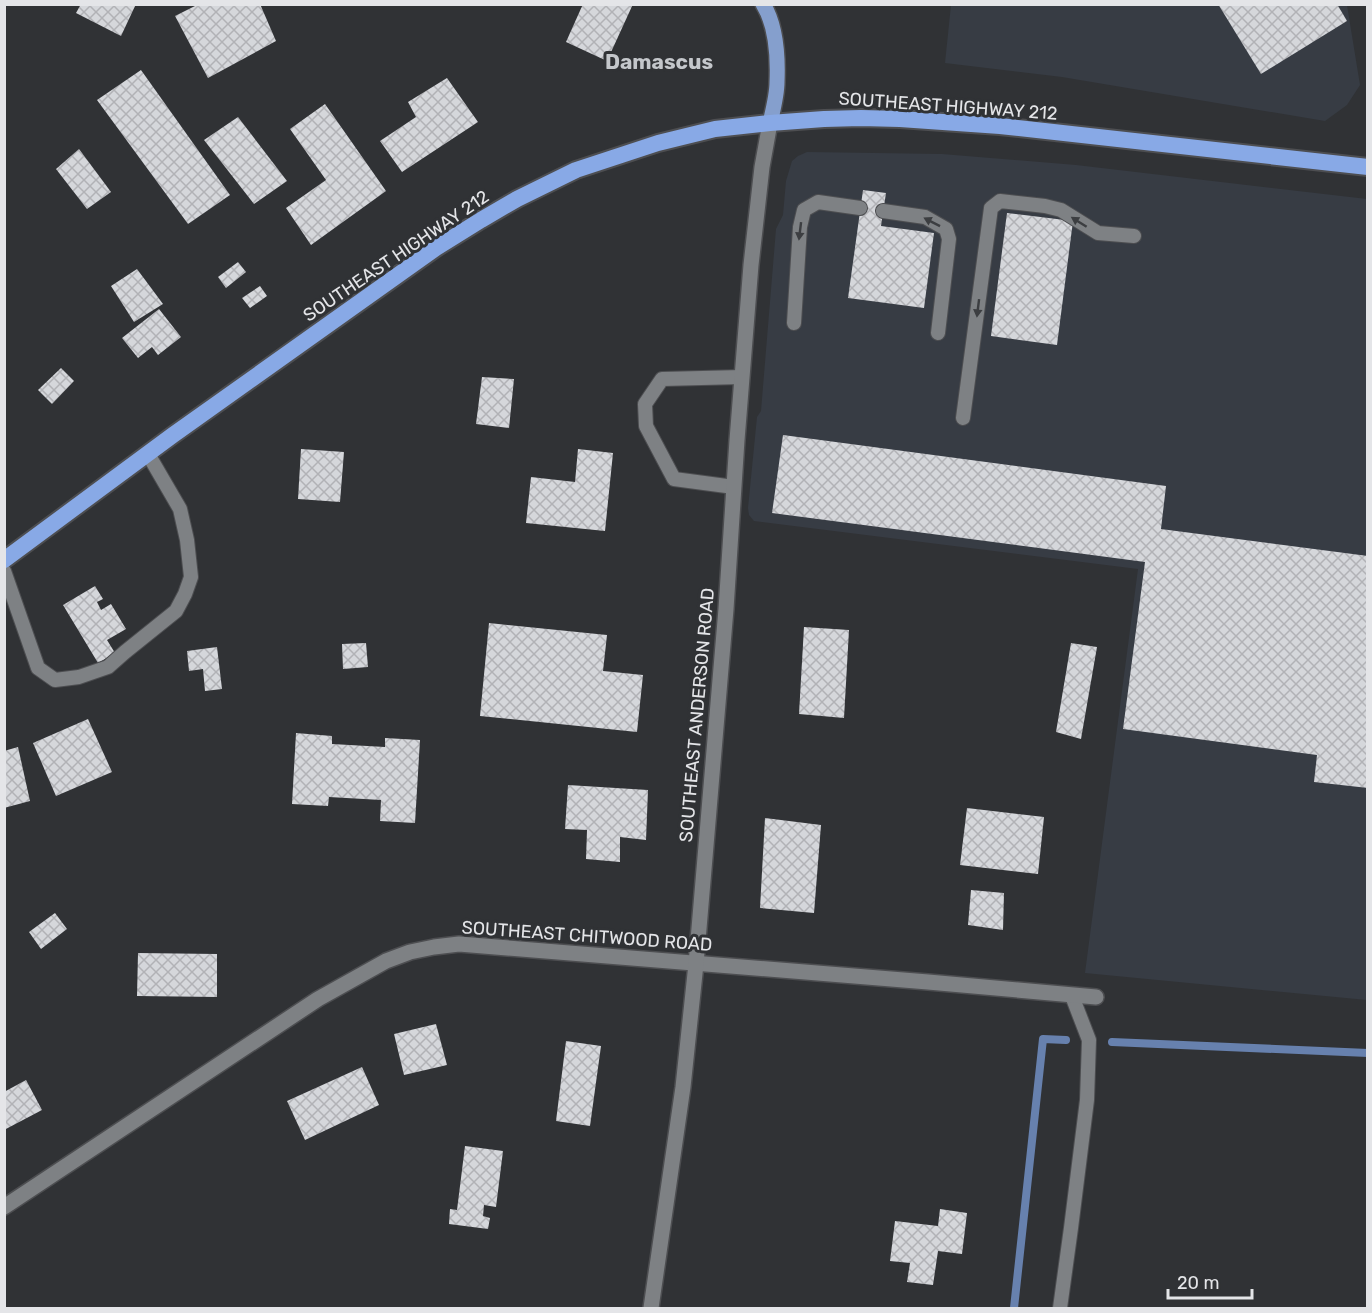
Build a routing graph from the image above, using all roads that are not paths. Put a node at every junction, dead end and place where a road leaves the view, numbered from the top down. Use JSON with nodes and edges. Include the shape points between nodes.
{"nodes":[{"id":1,"x":763,"y":4,"type":"edge"},
{"id":2,"x":770,"y":123,"type":"junction"},
{"id":3,"x":1368,"y":167,"type":"edge"},
{"id":4,"x":860,"y":208,"type":"dead end"},
{"id":5,"x":883,"y":211,"type":"dead end"},
{"id":6,"x":1134,"y":236,"type":"dead end"},
{"id":7,"x":794,"y":323,"type":"dead end"},
{"id":8,"x":938,"y":333,"type":"dead end"},
{"id":9,"x":742,"y":377,"type":"junction"},
{"id":10,"x":963,"y":418,"type":"dead end"},
{"id":11,"x":148,"y":454,"type":"junction"},
{"id":12,"x":734,"y":487,"type":"junction"},
{"id":13,"x":4,"y":560,"type":"edge"},
{"id":14,"x":4,"y":571,"type":"edge"},
{"id":15,"x":696,"y":964,"type":"junction"},
{"id":16,"x":1072,"y":996,"type":"junction"},
{"id":17,"x":1096,"y":997,"type":"dead end"},
{"id":18,"x":4,"y":1207,"type":"edge"},
{"id":19,"x":651,"y":1308,"type":"edge"},
{"id":20,"x":1060,"y":1308,"type":"edge"}],
"edges":[{"from":1,"to":2,"type":"main road","via":[[775,39],[777,83]]},
{"from":2,"to":3,"type":"highway","name":"SOUTHEAST HIGHWAY 212","via":[[861,118],[968,124]]},
{"from":2,"to":9,"type":"street","name":"SOUTHEAST ANDERSON ROAD","via":[[751,265]]},
{"from":2,"to":11,"type":"highway","name":"SOUTHEAST HIGHWAY 212","via":[[715,129],[658,143],[576,170],[538,188],[436,248]]},
{"from":4,"to":7,"type":"lane","one_way":true,"via":[[818,202],[804,210]]},
{"from":8,"to":5,"type":"lane","one_way":true,"via":[[949,239],[946,229],[925,217]]},
{"from":6,"to":10,"type":"lane","one_way":true,"via":[[1098,233],[1061,210],[1045,206],[1000,201],[991,208]]},
{"from":9,"to":12,"type":"street","name":"SOUTHEAST ANDERSON ROAD"},
{"from":9,"to":12,"type":"lane","via":[[662,379],[645,404],[646,426],[674,479]]},
{"from":11,"to":13,"type":"highway","name":"SOUTHEAST HIGHWAY 212"},
{"from":11,"to":14,"type":"lane","via":[[180,509],[191,577],[176,611],[108,667],[55,680],[38,668]]},
{"from":12,"to":15,"type":"street","name":"SOUTHEAST ANDERSON ROAD"},
{"from":15,"to":16,"type":"street","name":"SOUTHEAST CHITWOOD ROAD"},
{"from":15,"to":18,"type":"street","name":"SOUTHEAST CHITWOOD ROAD","via":[[459,944],[410,952],[318,999]]},
{"from":15,"to":19,"type":"street","name":"SOUTHEAST ANDERSON ROAD","via":[[683,1088]]},
{"from":16,"to":17,"type":"street","name":"SOUTHEAST CHITWOOD ROAD"},
{"from":16,"to":20,"type":"lane","via":[[1089,1040],[1089,1060]]}]}
